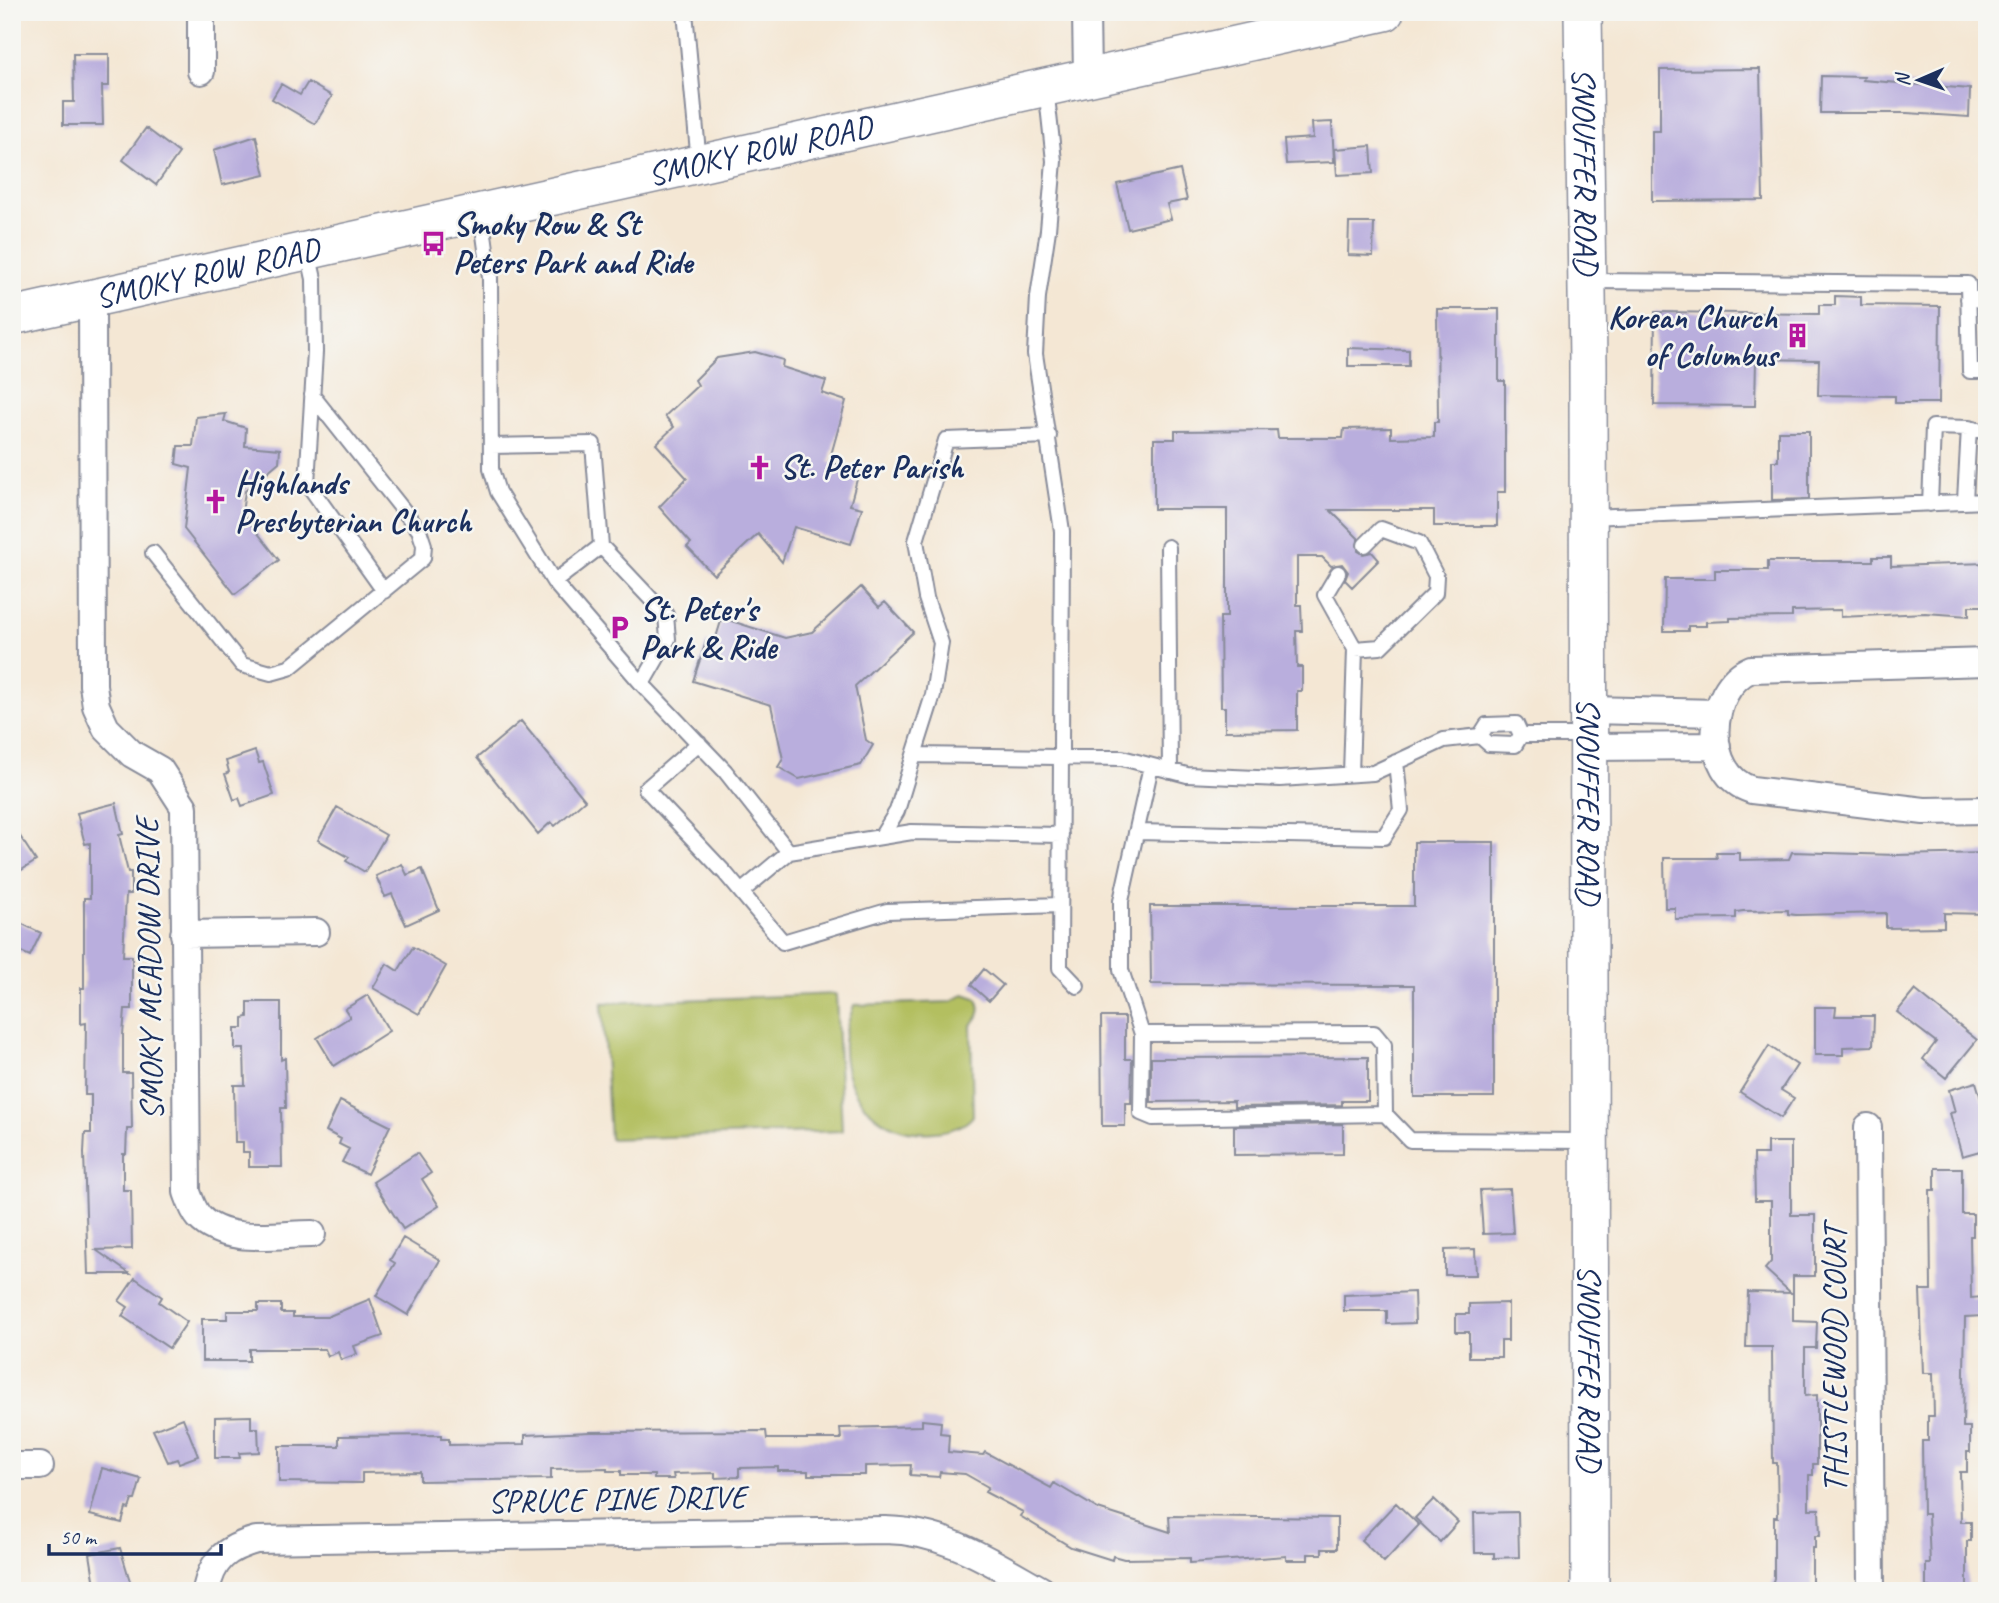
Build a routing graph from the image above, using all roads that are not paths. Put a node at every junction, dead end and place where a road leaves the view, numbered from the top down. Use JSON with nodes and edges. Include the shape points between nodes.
{"nodes":[{"id":1,"x":201,"y":12,"type":"edge"},
{"id":2,"x":685,"y":12,"type":"edge"},
{"id":3,"x":1086,"y":12,"type":"edge"},
{"id":4,"x":1385,"y":12,"type":"edge"},
{"id":5,"x":1583,"y":12,"type":"edge"},
{"id":6,"x":201,"y":71,"type":"dead end"},
{"id":7,"x":1087,"y":76,"type":"junction"},
{"id":8,"x":1046,"y":86,"type":"junction"},
{"id":9,"x":699,"y":164,"type":"junction"},
{"id":10,"x":481,"y":213,"type":"junction"},
{"id":11,"x":308,"y":252,"type":"junction"},
{"id":12,"x":1587,"y":281,"type":"junction"},
{"id":13,"x":92,"y":299,"type":"junction"},
{"id":14,"x":1968,"y":299,"type":"junction"},
{"id":15,"x":1987,"y":299,"type":"edge"},
{"id":16,"x":12,"y":316,"type":"edge"},
{"id":17,"x":1987,"y":371,"type":"edge"},
{"id":18,"x":312,"y":395,"type":"junction"},
{"id":19,"x":1969,"y":428,"type":"junction"},
{"id":20,"x":1987,"y":432,"type":"edge"},
{"id":21,"x":1049,"y":436,"type":"junction"},
{"id":22,"x":491,"y":446,"type":"junction"},
{"id":23,"x":1965,"y":500,"type":"junction"},
{"id":24,"x":1987,"y":500,"type":"edge"},
{"id":25,"x":1930,"y":504,"type":"junction"},
{"id":26,"x":1588,"y":517,"type":"junction"},
{"id":27,"x":1365,"y":545,"type":"dead end"},
{"id":28,"x":601,"y":546,"type":"junction"},
{"id":29,"x":1168,"y":547,"type":"dead end"},
{"id":30,"x":153,"y":553,"type":"dead end"},
{"id":31,"x":1338,"y":573,"type":"dead end"},
{"id":32,"x":554,"y":582,"type":"junction"},
{"id":33,"x":384,"y":591,"type":"junction"},
{"id":34,"x":1355,"y":649,"type":"junction"},
{"id":35,"x":1987,"y":662,"type":"edge"},
{"id":36,"x":642,"y":684,"type":"junction"},
{"id":37,"x":1718,"y":713,"type":"junction"},
{"id":38,"x":1589,"y":731,"type":"junction"},
{"id":39,"x":699,"y":743,"type":"junction"},
{"id":40,"x":1717,"y":746,"type":"junction"},
{"id":41,"x":914,"y":755,"type":"junction"},
{"id":42,"x":1061,"y":755,"type":"junction"},
{"id":43,"x":1396,"y":762,"type":"junction"},
{"id":44,"x":1151,"y":766,"type":"junction"},
{"id":45,"x":1170,"y":771,"type":"junction"},
{"id":46,"x":1351,"y":774,"type":"junction"},
{"id":47,"x":1987,"y":810,"type":"edge"},
{"id":48,"x":1136,"y":832,"type":"junction"},
{"id":49,"x":883,"y":834,"type":"junction"},
{"id":50,"x":1061,"y":835,"type":"junction"},
{"id":51,"x":789,"y":852,"type":"junction"},
{"id":52,"x":741,"y":892,"type":"junction"},
{"id":53,"x":1060,"y":905,"type":"junction"},
{"id":54,"x":316,"y":932,"type":"dead end"},
{"id":55,"x":184,"y":934,"type":"junction"},
{"id":56,"x":1077,"y":986,"type":"dead end"},
{"id":57,"x":1142,"y":1034,"type":"junction"},
{"id":58,"x":1385,"y":1114,"type":"junction"},
{"id":59,"x":1868,"y":1127,"type":"dead end"},
{"id":60,"x":1590,"y":1141,"type":"junction"},
{"id":61,"x":312,"y":1234,"type":"dead end"},
{"id":62,"x":12,"y":1466,"type":"edge"},
{"id":63,"x":40,"y":1466,"type":"dead end"},
{"id":64,"x":206,"y":1591,"type":"edge"},
{"id":65,"x":1043,"y":1591,"type":"edge"},
{"id":66,"x":1590,"y":1591,"type":"edge"},
{"id":67,"x":1871,"y":1591,"type":"edge"}],
"edges":[{"from":1,"to":6,"type":"street"},
{"from":2,"to":9,"type":"lane"},
{"from":3,"to":7,"type":"street"},
{"from":4,"to":7,"type":"main road","name":"SMOKY ROW ROAD"},
{"from":5,"to":12,"type":"main road","name":"SNOUFFER ROAD"},
{"from":7,"to":8,"type":"main road","name":"SMOKY ROW ROAD"},
{"from":8,"to":9,"type":"main road","name":"SMOKY ROW ROAD"},
{"from":8,"to":21,"type":"lane","via":[[1054,160],[1035,354]]},
{"from":9,"to":10,"type":"main road","name":"SMOKY ROW ROAD"},
{"from":10,"to":11,"type":"main road","name":"SMOKY ROW ROAD"},
{"from":10,"to":22,"type":"lane","via":[[490,278]]},
{"from":11,"to":13,"type":"main road","name":"SMOKY ROW ROAD"},
{"from":11,"to":18,"type":"lane","via":[[314,279]]},
{"from":12,"to":14,"type":"lane","via":[[1968,284]]},
{"from":12,"to":26,"type":"main road","name":"SNOUFFER ROAD"},
{"from":13,"to":16,"type":"main road","name":"SMOKY ROW ROAD"},
{"from":13,"to":55,"type":"street","name":"SMOKY MEADOW DRIVE","via":[[96,706],[106,728],[132,754],[160,770],[184,807]]},
{"from":14,"to":15,"type":"lane"},
{"from":14,"to":17,"type":"lane","via":[[1970,371]]},
{"from":18,"to":33,"type":"lane","via":[[307,483]]},
{"from":18,"to":33,"type":"lane","via":[[419,530],[423,558]]},
{"from":19,"to":20,"type":"lane"},
{"from":19,"to":23,"type":"lane"},
{"from":19,"to":25,"type":"lane","via":[[1933,427]]},
{"from":21,"to":41,"type":"lane","via":[[946,440],[916,541],[926,598],[941,643],[933,695]]},
{"from":21,"to":42,"type":"lane","via":[[1062,531]]},
{"from":22,"to":28,"type":"lane","via":[[593,444]]},
{"from":22,"to":32,"type":"lane","via":[[498,492]]},
{"from":23,"to":24,"type":"lane"},
{"from":23,"to":25,"type":"lane"},
{"from":25,"to":26,"type":"lane"},
{"from":26,"to":38,"type":"main road","name":"SNOUFFER ROAD"},
{"from":27,"to":34,"type":"lane","via":[[1381,529],[1419,543],[1436,576],[1436,593],[1380,647]]},
{"from":28,"to":32,"type":"lane"},
{"from":28,"to":36,"type":"lane","via":[[666,615],[667,639]]},
{"from":29,"to":45,"type":"lane"},
{"from":30,"to":33,"type":"lane","via":[[242,665],[259,671],[289,668]]},
{"from":31,"to":34,"type":"lane","via":[[1325,595]]},
{"from":32,"to":36,"type":"lane"},
{"from":34,"to":46,"type":"lane"},
{"from":35,"to":37,"type":"street","via":[[1764,666],[1731,680]]},
{"from":36,"to":39,"type":"lane"},
{"from":37,"to":38,"type":"street"},
{"from":37,"to":40,"type":"street"},
{"from":38,"to":40,"type":"street"},
{"from":38,"to":43,"type":"lane","via":[[1521,735],[1516,724],[1487,725],[1480,736],[1444,740]]},
{"from":38,"to":60,"type":"main road","name":"SNOUFFER ROAD"},
{"from":39,"to":51,"type":"lane"},
{"from":39,"to":52,"type":"lane","via":[[646,789]]},
{"from":40,"to":47,"type":"street","via":[[1730,779],[1752,790],[1924,811]]},
{"from":41,"to":42,"type":"lane"},
{"from":41,"to":49,"type":"lane","via":[[897,811]]},
{"from":42,"to":44,"type":"lane","via":[[1122,758]]},
{"from":42,"to":50,"type":"lane"},
{"from":43,"to":46,"type":"lane","via":[[1373,772]]},
{"from":43,"to":48,"type":"lane","via":[[1401,810],[1384,836]]},
{"from":44,"to":45,"type":"lane"},
{"from":44,"to":48,"type":"lane"},
{"from":45,"to":46,"type":"lane","via":[[1280,779]]},
{"from":48,"to":57,"type":"lane","via":[[1121,901],[1121,970]]},
{"from":49,"to":50,"type":"lane"},
{"from":49,"to":51,"type":"lane"},
{"from":50,"to":53,"type":"lane"},
{"from":51,"to":52,"type":"lane"},
{"from":52,"to":53,"type":"lane","via":[[783,942],[887,911]]},
{"from":53,"to":56,"type":"lane","via":[[1060,968]]},
{"from":54,"to":55,"type":"street"},
{"from":55,"to":61,"type":"street","name":"SMOKY MEADOW DRIVE","via":[[187,1192],[196,1214],[215,1229],[239,1234]]},
{"from":57,"to":58,"type":"lane","via":[[1374,1033],[1384,1045]]},
{"from":57,"to":58,"type":"lane","via":[[1140,1113],[1153,1118]]},
{"from":58,"to":60,"type":"lane","via":[[1410,1140]]},
{"from":59,"to":67,"type":"street","name":"THISTLEWOOD COURT"},
{"from":60,"to":66,"type":"main road","name":"SNOUFFER ROAD"},
{"from":62,"to":63,"type":"street"},
{"from":64,"to":65,"type":"street","name":"SPRUCE PINE DRIVE","via":[[222,1554],[256,1540],[912,1530],[968,1548]]}]}
